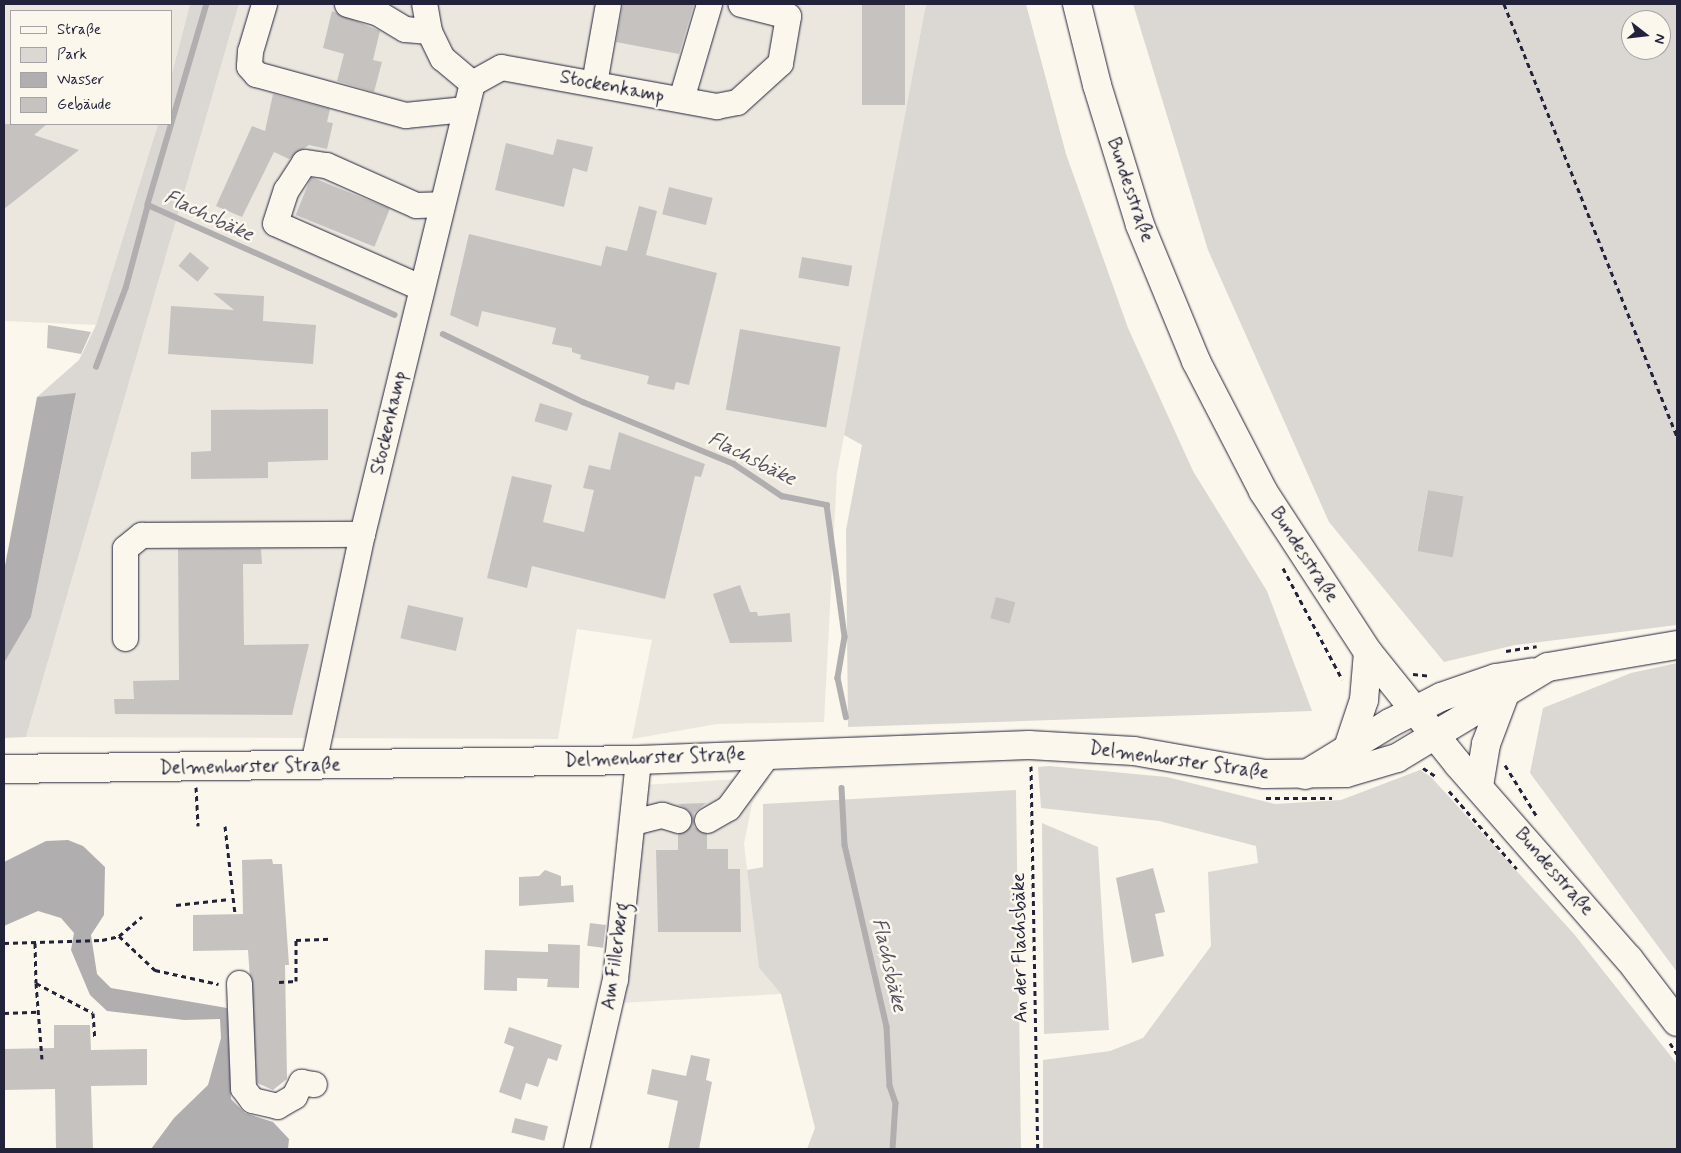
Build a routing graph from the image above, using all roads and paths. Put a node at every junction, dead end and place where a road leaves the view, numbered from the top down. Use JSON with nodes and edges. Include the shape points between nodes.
{"nodes":[{"id":1,"x":264,"y":4,"type":"edge"},
{"id":2,"x":347,"y":4,"type":"edge"},
{"id":3,"x":424,"y":4,"type":"edge"},
{"id":4,"x":608,"y":4,"type":"edge"},
{"id":5,"x":708,"y":4,"type":"edge"},
{"id":6,"x":741,"y":4,"type":"edge"},
{"id":7,"x":1077,"y":4,"type":"edge"},
{"id":8,"x":1504,"y":4,"type":"edge"},
{"id":9,"x":429,"y":30,"type":"junction"},
{"id":10,"x":472,"y":83,"type":"junction"},
{"id":11,"x":594,"y":83,"type":"junction"},
{"id":12,"x":681,"y":100,"type":"junction"},
{"id":13,"x":465,"y":109,"type":"junction"},
{"id":14,"x":440,"y":204,"type":"junction"},
{"id":15,"x":420,"y":287,"type":"junction"},
{"id":16,"x":1677,"y":437,"type":"edge"},
{"id":17,"x":362,"y":534,"type":"junction"},
{"id":18,"x":125,"y":638,"type":"dead end"},
{"id":19,"x":1677,"y":645,"type":"edge"},
{"id":20,"x":1368,"y":652,"type":"junction"},
{"id":21,"x":1537,"y":672,"type":"junction"},
{"id":22,"x":1504,"y":696,"type":"junction"},
{"id":23,"x":1414,"y":710,"type":"junction"},
{"id":24,"x":1436,"y":737,"type":"junction"},
{"id":25,"x":1348,"y":748,"type":"junction"},
{"id":26,"x":767,"y":755,"type":"junction"},
{"id":27,"x":638,"y":760,"type":"junction"},
{"id":28,"x":1022,"y":763,"type":"dead end"},
{"id":29,"x":1030,"y":763,"type":"junction"},
{"id":30,"x":1040,"y":763,"type":"dead end"},
{"id":31,"x":313,"y":764,"type":"junction"},
{"id":32,"x":196,"y":768,"type":"junction"},
{"id":33,"x":4,"y":769,"type":"edge"},
{"id":34,"x":1304,"y":776,"type":"junction"},
{"id":35,"x":1479,"y":786,"type":"junction"},
{"id":36,"x":1262,"y":797,"type":"dead end"},
{"id":37,"x":1335,"y":797,"type":"dead end"},
{"id":38,"x":678,"y":820,"type":"dead end"},
{"id":39,"x":707,"y":820,"type":"dead end"},
{"id":40,"x":633,"y":822,"type":"junction"},
{"id":41,"x":198,"y":826,"type":"dead end"},
{"id":42,"x":225,"y":826,"type":"dead end"},
{"id":43,"x":230,"y":899,"type":"junction"},
{"id":44,"x":176,"y":905,"type":"dead end"},
{"id":45,"x":234,"y":914,"type":"dead end"},
{"id":46,"x":142,"y":917,"type":"dead end"},
{"id":47,"x":119,"y":936,"type":"junction"},
{"id":48,"x":331,"y":939,"type":"dead end"},
{"id":49,"x":4,"y":943,"type":"edge"},
{"id":50,"x":35,"y":943,"type":"junction"},
{"id":51,"x":278,"y":982,"type":"dead end"},
{"id":52,"x":36,"y":983,"type":"junction"},
{"id":53,"x":239,"y":983,"type":"joint"},
{"id":54,"x":38,"y":1012,"type":"junction"},
{"id":55,"x":4,"y":1013,"type":"edge"},
{"id":56,"x":1677,"y":1022,"type":"edge"},
{"id":57,"x":95,"y":1039,"type":"dead end"},
{"id":58,"x":42,"y":1059,"type":"dead end"},
{"id":59,"x":314,"y":1084,"type":"dead end"},
{"id":60,"x":576,"y":1149,"type":"edge"},
{"id":61,"x":1038,"y":1149,"type":"edge"}],
"edges":[{"from":1,"to":13,"type":"street","via":[[250,51],[249,66],[256,74],[405,115]]},
{"from":2,"to":9,"type":"street","via":[[378,13],[404,29]]},
{"from":3,"to":9,"type":"street"},
{"from":4,"to":11,"type":"street"},
{"from":5,"to":12,"type":"street"},
{"from":6,"to":12,"type":"street","name":"Stockenkamp","via":[[788,16],[780,63],[738,102],[716,106]]},
{"from":7,"to":20,"type":"main road","name":"Bundesstraße","via":[[1120,165],[1196,361],[1263,491]]},
{"from":8,"to":16,"type":"path"},
{"from":9,"to":10,"type":"street","via":[[442,58]]},
{"from":10,"to":11,"type":"street","name":"Stockenkamp","via":[[501,67]]},
{"from":10,"to":13,"type":"street","name":"Stockenkamp"},
{"from":11,"to":12,"type":"street","name":"Stockenkamp"},
{"from":13,"to":14,"type":"street","name":"Stockenkamp"},
{"from":14,"to":15,"type":"street","name":"Stockenkamp"},
{"from":14,"to":15,"type":"street","via":[[416,205],[326,165],[304,162],[286,190],[275,223]]},
{"from":15,"to":17,"type":"street","name":"Stockenkamp"},
{"from":17,"to":18,"type":"street","via":[[141,535],[125,548]]},
{"from":17,"to":31,"type":"street","name":"Stockenkamp"},
{"from":19,"to":21,"type":"main road"},
{"from":20,"to":23,"type":"main road","name":"Bundesstraße"},
{"from":20,"to":25,"type":"main road","via":[[1364,700]]},
{"from":21,"to":22,"type":"main road","name":"Delmenhorster Straße"},
{"from":21,"to":23,"type":"main road","via":[[1496,678]]},
{"from":22,"to":24,"type":"main road","name":"Delmenhorster Straße"},
{"from":22,"to":35,"type":"main road","via":[[1486,744]]},
{"from":23,"to":24,"type":"main road","name":"Bundesstraße"},
{"from":23,"to":25,"type":"main road"},
{"from":24,"to":34,"type":"main road","name":"Delmenhorster Straße","via":[[1372,767]]},
{"from":24,"to":35,"type":"main road","name":"Bundesstraße"},
{"from":25,"to":34,"type":"main road"},
{"from":26,"to":27,"type":"main road","name":"Delmenhorster Straße"},
{"from":26,"to":34,"type":"main road","name":"Delmenhorster Straße","via":[[1029,745],[1090,747],[1265,774]]},
{"from":26,"to":39,"type":"street","via":[[728,808]]},
{"from":27,"to":31,"type":"main road","name":"Delmenhorster Straße"},
{"from":27,"to":40,"type":"street","name":"Am Fillerberg"},
{"from":28,"to":29,"type":"path"},
{"from":29,"to":30,"type":"path"},
{"from":29,"to":61,"type":"path","name":"An der Flachsbäke"},
{"from":31,"to":32,"type":"main road","name":"Delmenhorster Straße"},
{"from":32,"to":33,"type":"main road","name":"Delmenhorster Straße"},
{"from":32,"to":41,"type":"path"},
{"from":35,"to":56,"type":"main road","name":"Bundesstraße","via":[[1629,958]]},
{"from":36,"to":37,"type":"path","via":[[1301,801]]},
{"from":38,"to":40,"type":"street","via":[[662,815]]},
{"from":40,"to":60,"type":"street","name":"Am Fillerberg","via":[[616,979]]},
{"from":42,"to":43,"type":"path"},
{"from":43,"to":44,"type":"path"},
{"from":43,"to":45,"type":"path"},
{"from":46,"to":47,"type":"path"},
{"from":47,"to":50,"type":"path","via":[[102,940]]},
{"from":47,"to":53,"type":"path","via":[[155,970],[213,984]]},
{"from":48,"to":51,"type":"path","via":[[296,940],[296,981]]},
{"from":49,"to":50,"type":"path"},
{"from":50,"to":52,"type":"path"},
{"from":52,"to":54,"type":"path"},
{"from":52,"to":57,"type":"path","via":[[93,1013]]},
{"from":53,"to":59,"type":"street","via":[[243,1088],[252,1100],[277,1106],[294,1096],[301,1082]]},
{"from":54,"to":55,"type":"path"},
{"from":54,"to":58,"type":"path"}]}
